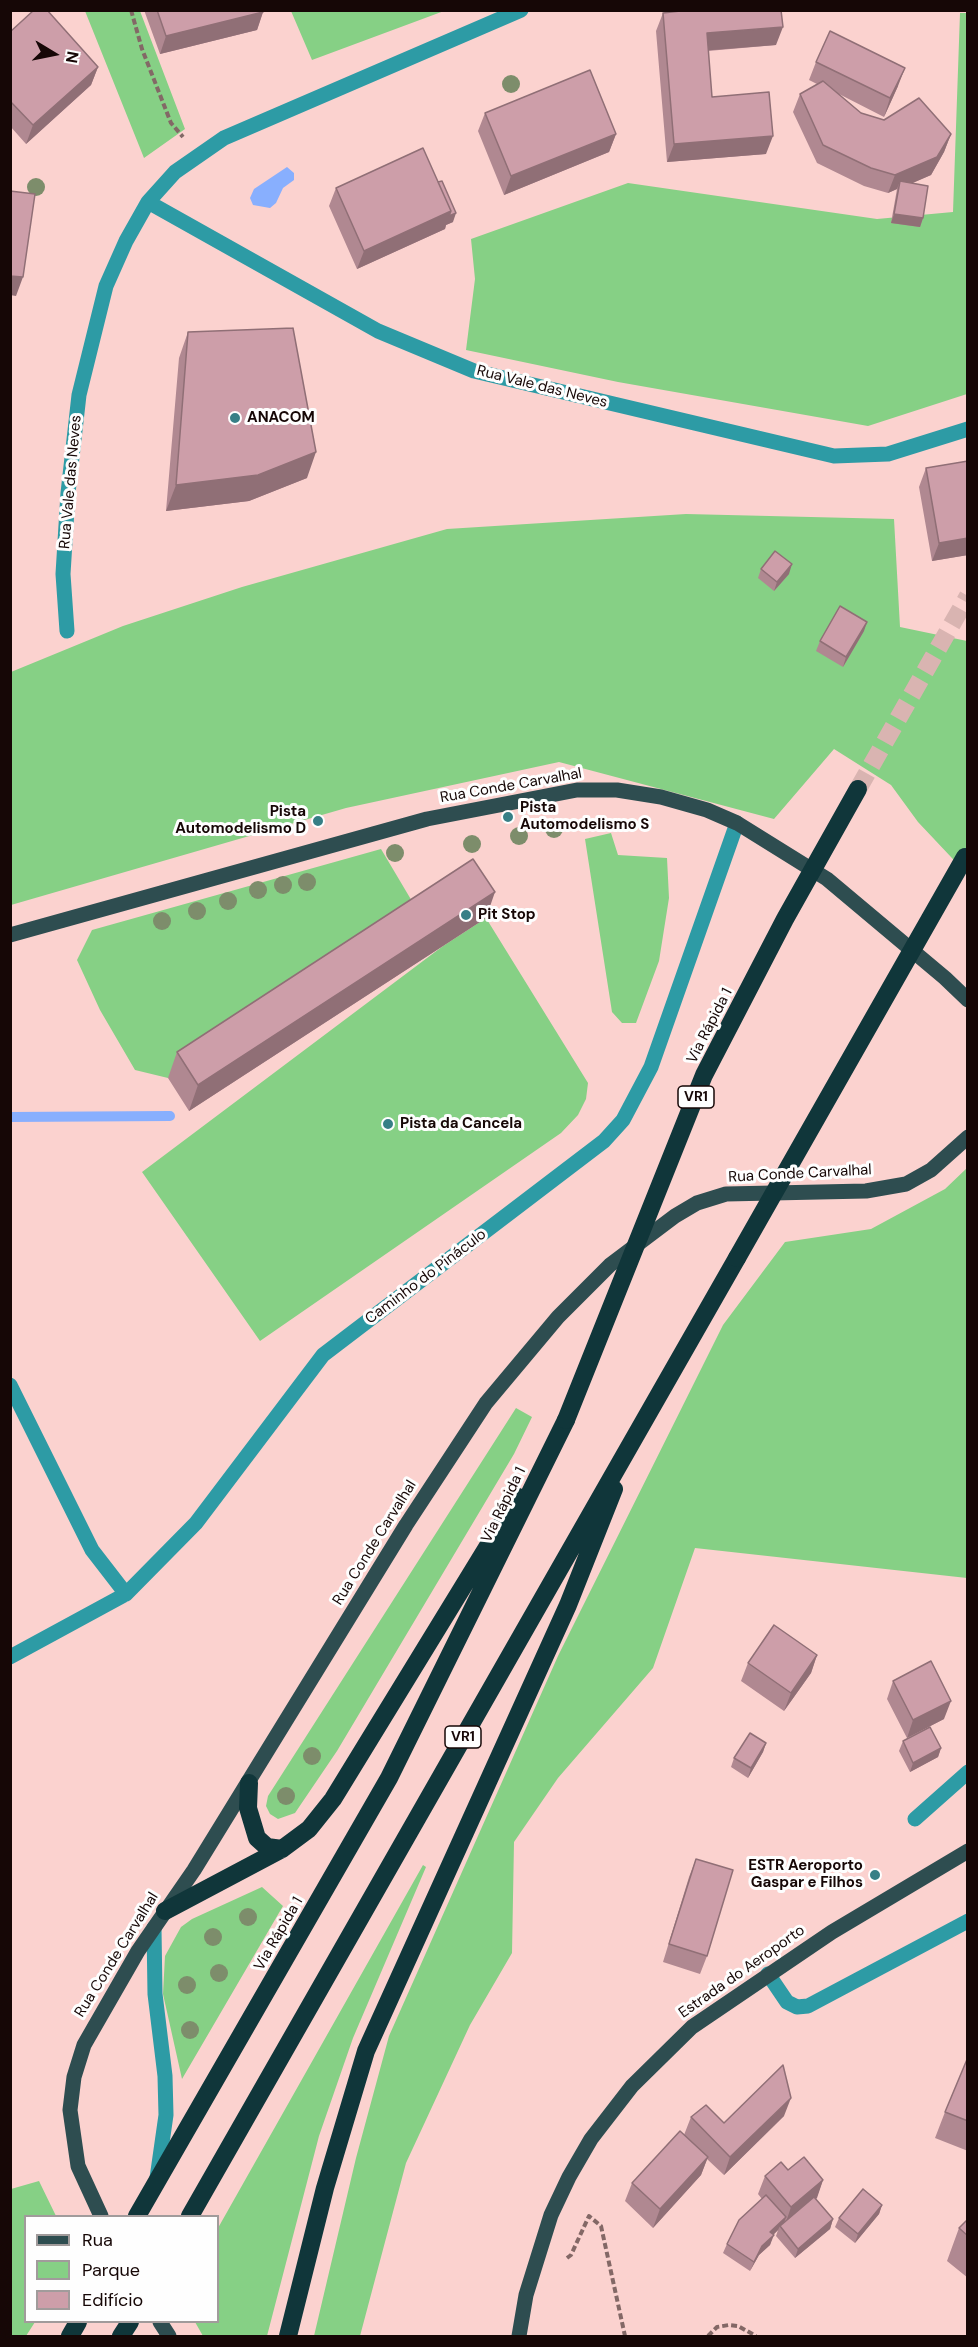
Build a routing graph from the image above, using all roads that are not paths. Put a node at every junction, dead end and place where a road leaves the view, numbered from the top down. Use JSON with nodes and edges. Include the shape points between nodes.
{"nodes":[{"id":1,"x":521,"y":10,"type":"edge"},
{"id":2,"x":148,"y":202,"type":"junction"},
{"id":3,"x":968,"y":429,"type":"edge"},
{"id":4,"x":67,"y":631,"type":"dead end"},
{"id":5,"x":858,"y":789,"type":"tunnel mouth"},
{"id":6,"x":737,"y":823,"type":"junction"},
{"id":7,"x":965,"y":857,"type":"dead end"},
{"id":8,"x":10,"y":935,"type":"edge"},
{"id":9,"x":968,"y":1000,"type":"edge"},
{"id":10,"x":968,"y":1137,"type":"edge"},
{"id":11,"x":10,"y":1385,"type":"edge"},
{"id":12,"x":639,"y":1427,"type":"junction"},
{"id":13,"x":553,"y":1446,"type":"junction"},
{"id":14,"x":126,"y":1594,"type":"junction"},
{"id":15,"x":10,"y":1657,"type":"edge"},
{"id":16,"x":968,"y":1772,"type":"edge"},
{"id":17,"x":249,"y":1783,"type":"junction"},
{"id":18,"x":915,"y":1819,"type":"dead end"},
{"id":19,"x":282,"y":1849,"type":"junction"},
{"id":20,"x":968,"y":1851,"type":"edge"},
{"id":21,"x":165,"y":1911,"type":"junction"},
{"id":22,"x":968,"y":1921,"type":"edge"},
{"id":23,"x":154,"y":1928,"type":"junction"},
{"id":24,"x":768,"y":1974,"type":"junction"},
{"id":25,"x":156,"y":2184,"type":"junction"},
{"id":26,"x":100,"y":2215,"type":"edge"},
{"id":27,"x":138,"y":2215,"type":"edge"},
{"id":28,"x":191,"y":2215,"type":"edge"},
{"id":29,"x":77,"y":2323,"type":"edge"},
{"id":30,"x":129,"y":2323,"type":"edge"},
{"id":31,"x":161,"y":2323,"type":"edge"},
{"id":32,"x":70,"y":2337,"type":"edge"},
{"id":33,"x":122,"y":2337,"type":"edge"},
{"id":34,"x":169,"y":2337,"type":"edge"},
{"id":35,"x":288,"y":2337,"type":"edge"},
{"id":36,"x":519,"y":2337,"type":"edge"}],
"edges":[{"from":1,"to":2,"type":"street","name":"Rua Vale das Neves","via":[[224,138],[175,172]]},
{"from":2,"to":3,"type":"street","name":"Rua Vale das Neves","via":[[378,331],[474,371],[834,456],[888,454]]},
{"from":2,"to":4,"type":"street","name":"Rua Vale das Neves","via":[[106,286],[79,395],[63,574]]},
{"from":5,"to":13,"type":"highway","name":"Via Rápida 1","number":"VR1","bridge":true,"via":[[704,1075]]},
{"from":6,"to":8,"type":"main road","name":"Rua Conde Carvalhal","via":[[661,797],[617,790],[577,790],[427,819]]},
{"from":6,"to":9,"type":"main road","name":"Rua Conde Carvalhal","via":[[827,879]]},
{"from":6,"to":14,"type":"street","name":"Caminho do Pináculo","via":[[651,1067],[623,1120],[604,1141],[323,1355],[196,1523]]},
{"from":7,"to":12,"type":"highway","number":"VR1","bridge":true},
{"from":10,"to":17,"type":"main road","name":"Rua Conde Carvalhal","via":[[932,1170],[906,1184],[866,1191],[726,1194],[697,1203],[610,1265],[558,1317],[486,1403],[406,1525]]},
{"from":11,"to":14,"type":"street","via":[[92,1550]]},
{"from":12,"to":28,"type":"highway","number":"VR1"},
{"from":12,"to":35,"type":"highway","via":[[568,1605],[366,2051],[325,2188]]},
{"from":13,"to":19,"type":"highway","via":[[503,1519],[333,1799],[309,1829]]},
{"from":13,"to":25,"type":"highway","name":"Via Rápida 1","number":"VR1","via":[[390,1778]]},
{"from":14,"to":15,"type":"street","name":"Caminho do Pináculo"},
{"from":16,"to":18,"type":"street"},
{"from":17,"to":19,"type":"highway","via":[[248,1808],[257,1838],[267,1847]]},
{"from":17,"to":21,"type":"main road","name":"Rua Conde Carvalhal"},
{"from":19,"to":21,"type":"highway"},
{"from":20,"to":24,"type":"main road","name":"Estrada do Aeroporto"},
{"from":21,"to":23,"type":"main road","name":"Rua Conde Carvalhal"},
{"from":22,"to":24,"type":"street","via":[[808,2006],[787,2002]]},
{"from":23,"to":25,"type":"street","via":[[155,1994],[166,2115]]},
{"from":23,"to":26,"type":"main road","name":"Rua Conde Carvalhal","via":[[84,2045],[74,2077],[70,2110],[78,2166]]},
{"from":24,"to":36,"type":"main road","name":"Estrada do Aeroporto","via":[[692,2027],[632,2086],[591,2139],[568,2177],[537,2253]]},
{"from":25,"to":27,"type":"highway","name":"Via Rápida 1","number":"VR1"},
{"from":29,"to":32,"type":"highway"},
{"from":30,"to":33,"type":"highway"},
{"from":31,"to":34,"type":"main road"}]}
